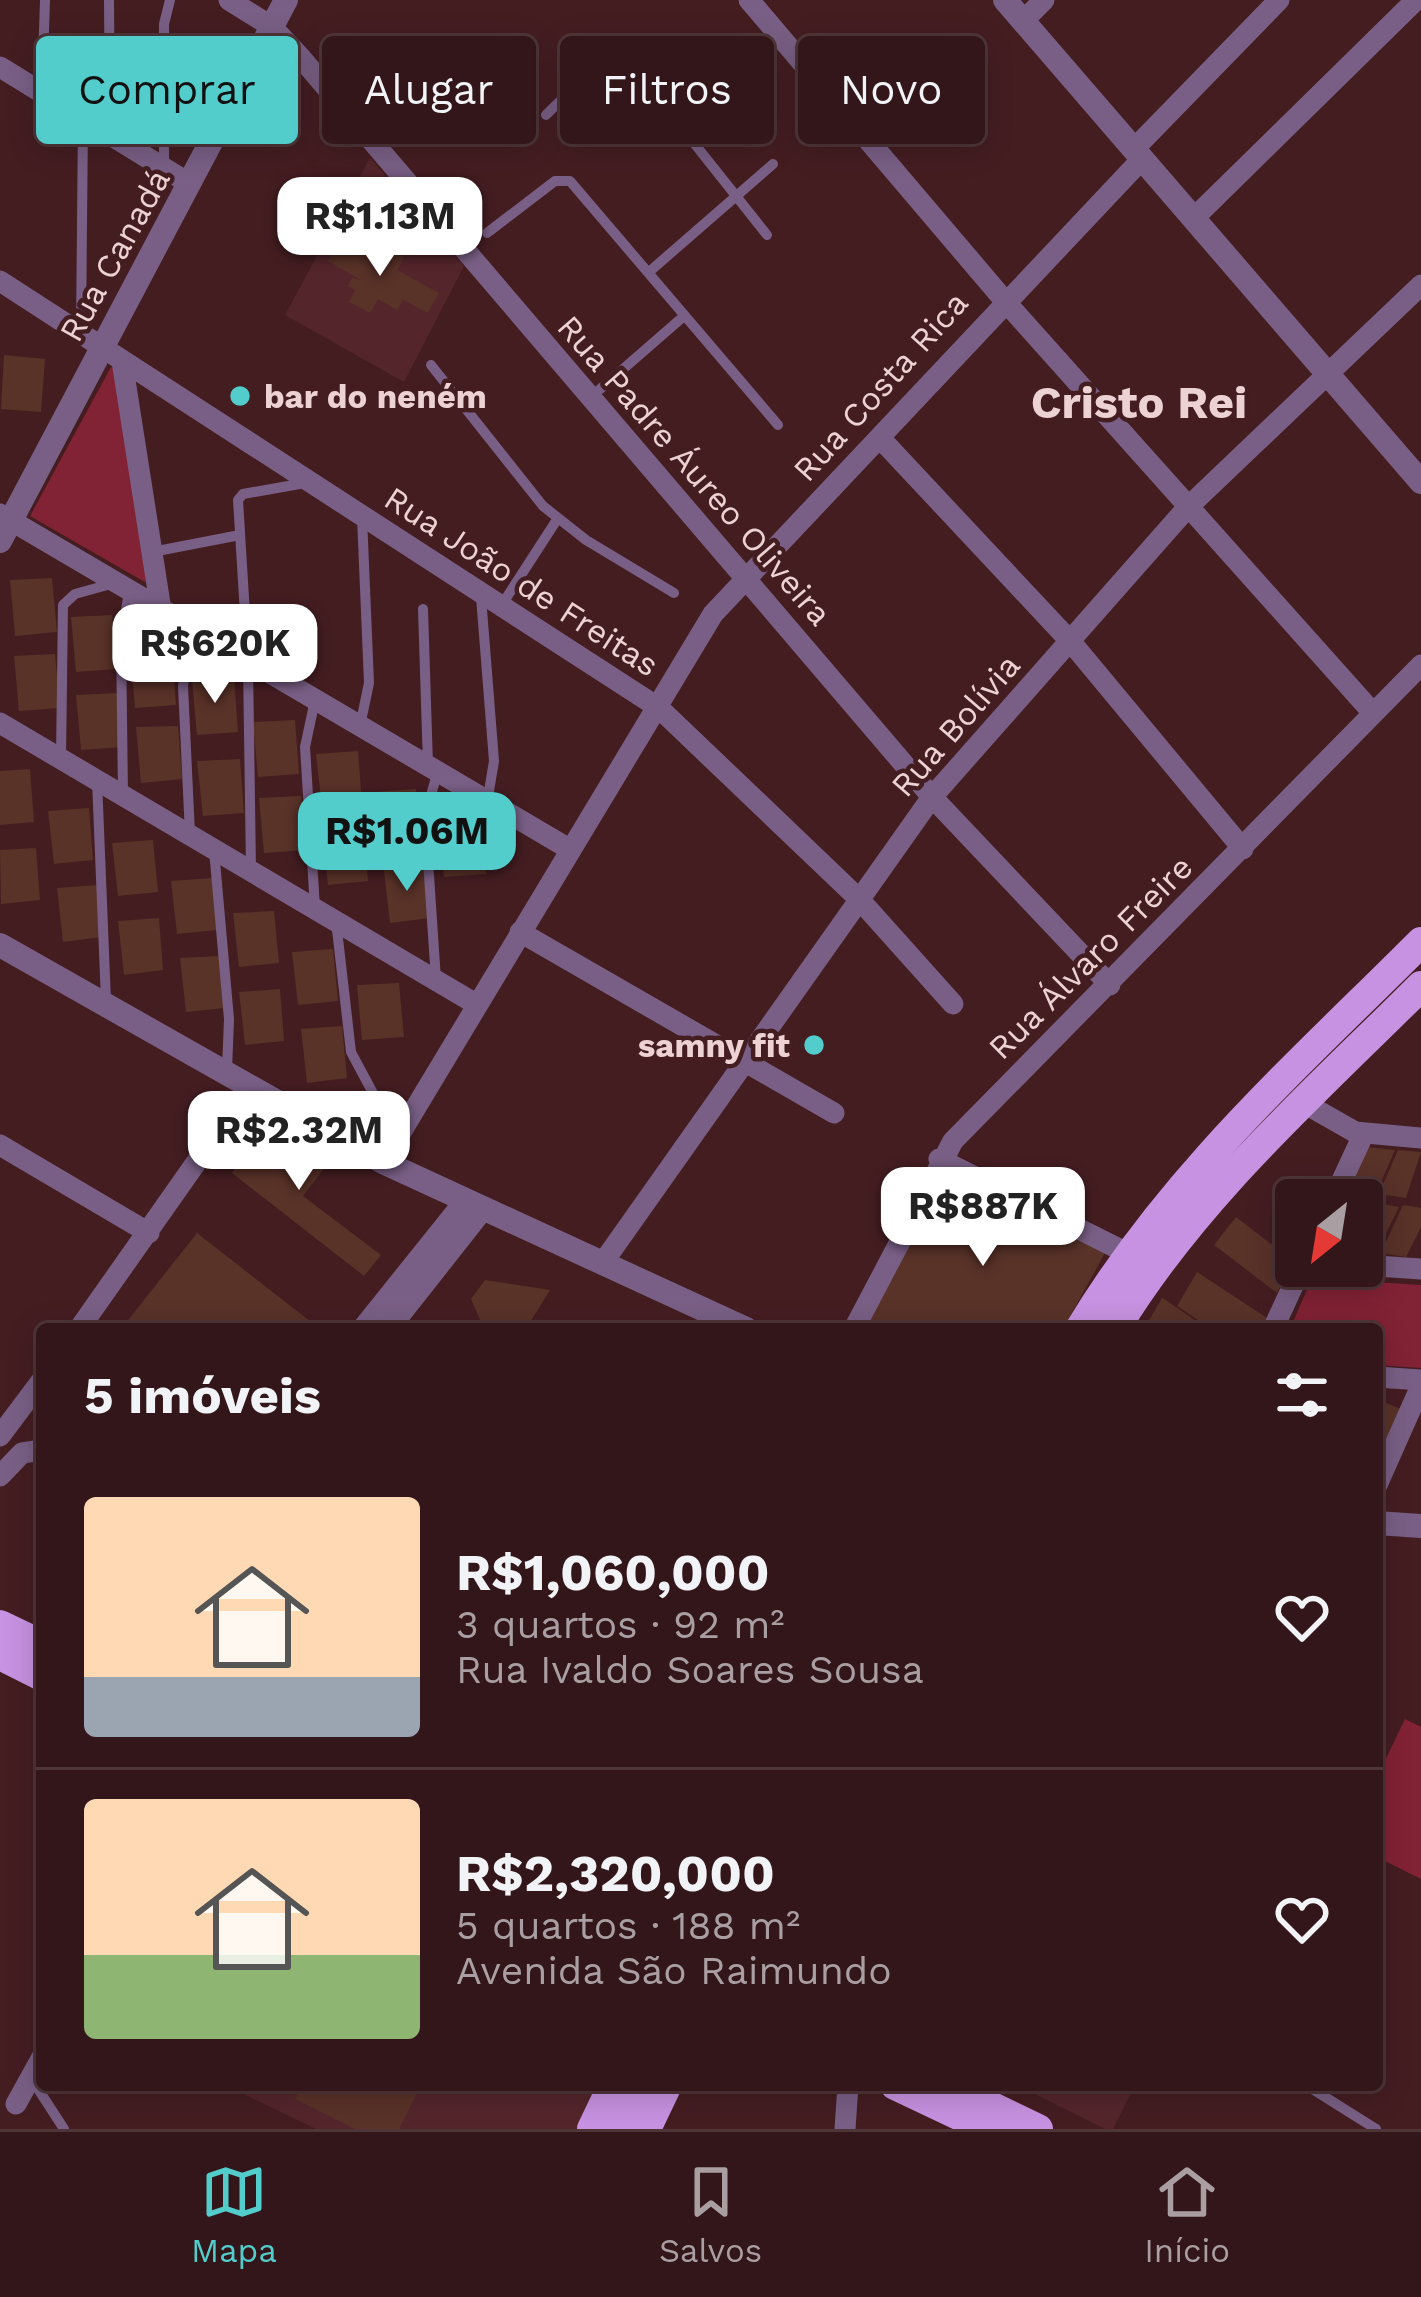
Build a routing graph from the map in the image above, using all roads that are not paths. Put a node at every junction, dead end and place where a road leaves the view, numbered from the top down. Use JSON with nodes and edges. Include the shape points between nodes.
{"nodes":[{"id":1,"x":45,"y":0,"type":"edge"},
{"id":2,"x":109,"y":0,"type":"edge"},
{"id":3,"x":170,"y":0,"type":"edge"},
{"id":4,"x":229,"y":0,"type":"edge"},
{"id":5,"x":286,"y":0,"type":"edge"},
{"id":6,"x":749,"y":0,"type":"edge"},
{"id":7,"x":1005,"y":0,"type":"edge"},
{"id":8,"x":1044,"y":0,"type":"edge"},
{"id":9,"x":1279,"y":0,"type":"edge"},
{"id":10,"x":1415,"y":0,"type":"edge"},
{"id":11,"x":1023,"y":21,"type":"junction"},
{"id":12,"x":272,"y":27,"type":"junction"},
{"id":13,"x":44,"y":36,"type":"edge"},
{"id":14,"x":109,"y":36,"type":"edge"},
{"id":15,"x":0,"y":67,"type":"edge"},
{"id":16,"x":36,"y":90,"type":"edge"},
{"id":17,"x":546,"y":115,"type":"dead end"},
{"id":18,"x":84,"y":144,"type":"edge"},
{"id":19,"x":123,"y":144,"type":"edge"},
{"id":20,"x":1137,"y":154,"type":"junction"},
{"id":21,"x":773,"y":164,"type":"dead end"},
{"id":22,"x":164,"y":169,"type":"junction"},
{"id":23,"x":190,"y":184,"type":"junction"},
{"id":24,"x":737,"y":198,"type":"junction"},
{"id":25,"x":1195,"y":217,"type":"junction"},
{"id":26,"x":487,"y":233,"type":"dead end"},
{"id":27,"x":767,"y":235,"type":"dead end"},
{"id":28,"x":649,"y":272,"type":"junction"},
{"id":29,"x":0,"y":280,"type":"edge"},
{"id":30,"x":1421,"y":285,"type":"edge"},
{"id":31,"x":1004,"y":299,"type":"junction"},
{"id":32,"x":684,"y":316,"type":"junction"},
{"id":33,"x":91,"y":339,"type":"junction"},
{"id":34,"x":122,"y":362,"type":"junction"},
{"id":35,"x":431,"y":365,"type":"dead end"},
{"id":36,"x":1329,"y":372,"type":"junction"},
{"id":37,"x":589,"y":399,"type":"junction"},
{"id":38,"x":778,"y":425,"type":"dead end"},
{"id":39,"x":880,"y":438,"type":"junction"},
{"id":40,"x":1421,"y":482,"type":"edge"},
{"id":41,"x":308,"y":483,"type":"junction"},
{"id":42,"x":1187,"y":508,"type":"junction"},
{"id":43,"x":362,"y":517,"type":"junction"},
{"id":44,"x":558,"y":518,"type":"junction"},
{"id":45,"x":4,"y":525,"type":"edge"},
{"id":46,"x":240,"y":535,"type":"junction"},
{"id":47,"x":152,"y":552,"type":"junction"},
{"id":48,"x":746,"y":581,"type":"junction"},
{"id":49,"x":121,"y":588,"type":"junction"},
{"id":50,"x":480,"y":593,"type":"junction"},
{"id":51,"x":674,"y":593,"type":"dead end"},
{"id":52,"x":501,"y":607,"type":"junction"},
{"id":53,"x":423,"y":609,"type":"dead end"},
{"id":54,"x":161,"y":610,"type":"junction"},
{"id":55,"x":192,"y":628,"type":"junction"},
{"id":56,"x":1071,"y":642,"type":"junction"},
{"id":57,"x":248,"y":663,"type":"junction"},
{"id":58,"x":1421,"y":665,"type":"edge"},
{"id":59,"x":315,"y":700,"type":"junction"},
{"id":60,"x":659,"y":708,"type":"junction"},
{"id":61,"x":1373,"y":713,"type":"junction"},
{"id":62,"x":0,"y":723,"type":"edge"},
{"id":63,"x":360,"y":726,"type":"junction"},
{"id":64,"x":61,"y":757,"type":"junction"},
{"id":65,"x":433,"y":771,"type":"junction"},
{"id":66,"x":97,"y":778,"type":"junction"},
{"id":67,"x":123,"y":794,"type":"junction"},
{"id":68,"x":932,"y":797,"type":"junction"},
{"id":69,"x":487,"y":803,"type":"junction"},
{"id":70,"x":190,"y":834,"type":"junction"},
{"id":71,"x":214,"y":848,"type":"junction"},
{"id":72,"x":1244,"y":849,"type":"junction"},
{"id":73,"x":571,"y":850,"type":"junction"},
{"id":74,"x":251,"y":870,"type":"junction"},
{"id":75,"x":860,"y":899,"type":"junction"},
{"id":76,"x":315,"y":908,"type":"junction"},
{"id":77,"x":336,"y":921,"type":"junction"},
{"id":78,"x":520,"y":932,"type":"junction"},
{"id":79,"x":1421,"y":942,"type":"edge"},
{"id":80,"x":0,"y":945,"type":"edge"},
{"id":81,"x":436,"y":980,"type":"junction"},
{"id":82,"x":1110,"y":985,"type":"junction"},
{"id":83,"x":1421,"y":986,"type":"edge"},
{"id":84,"x":106,"y":1004,"type":"junction"},
{"id":85,"x":476,"y":1004,"type":"junction"},
{"id":86,"x":953,"y":1004,"type":"dead end"},
{"id":87,"x":745,"y":1058,"type":"junction"},
{"id":88,"x":238,"y":1080,"type":"junction"},
{"id":89,"x":1299,"y":1108,"type":"junction"},
{"id":90,"x":834,"y":1113,"type":"dead end"},
{"id":91,"x":397,"y":1138,"type":"junction"},
{"id":92,"x":1421,"y":1138,"type":"edge"},
{"id":93,"x":1359,"y":1139,"type":"junction"},
{"id":94,"x":0,"y":1145,"type":"edge"},
{"id":95,"x":939,"y":1160,"type":"junction"},
{"id":96,"x":383,"y":1162,"type":"junction"},
{"id":97,"x":1342,"y":1179,"type":"edge"},
{"id":98,"x":473,"y":1207,"type":"junction"},
{"id":99,"x":149,"y":1233,"type":"junction"},
{"id":100,"x":1127,"y":1253,"type":"junction"},
{"id":101,"x":604,"y":1262,"type":"junction"},
{"id":102,"x":1383,"y":1266,"type":"edge"},
{"id":103,"x":1421,"y":1269,"type":"edge"},
{"id":104,"x":1292,"y":1287,"type":"edge"},
{"id":105,"x":83,"y":1323,"type":"edge"},
{"id":106,"x":367,"y":1323,"type":"edge"},
{"id":107,"x":393,"y":1323,"type":"edge"},
{"id":108,"x":733,"y":1323,"type":"edge"},
{"id":109,"x":857,"y":1323,"type":"edge"},
{"id":110,"x":1084,"y":1323,"type":"edge"},
{"id":111,"x":1119,"y":1323,"type":"edge"},
{"id":112,"x":1276,"y":1323,"type":"edge"},
{"id":113,"x":1383,"y":1378,"type":"edge"},
{"id":114,"x":1421,"y":1383,"type":"edge"},
{"id":115,"x":36,"y":1388,"type":"edge"},
{"id":116,"x":0,"y":1436,"type":"edge"},
{"id":117,"x":36,"y":1451,"type":"edge"},
{"id":118,"x":1383,"y":1471,"type":"edge"},
{"id":119,"x":0,"y":1476,"type":"edge"},
{"id":120,"x":1383,"y":1523,"type":"edge"},
{"id":121,"x":1421,"y":1526,"type":"edge"},
{"id":122,"x":0,"y":1625,"type":"edge"},
{"id":123,"x":36,"y":1642,"type":"edge"},
{"id":124,"x":0,"y":1655,"type":"edge"},
{"id":125,"x":36,"y":1673,"type":"edge"},
{"id":126,"x":36,"y":2068,"type":"edge"},
{"id":127,"x":31,"y":2078,"type":"junction"},
{"id":128,"x":36,"y":2086,"type":"edge"},
{"id":129,"x":39,"y":2091,"type":"edge"},
{"id":130,"x":610,"y":2091,"type":"edge"},
{"id":131,"x":634,"y":2091,"type":"edge"},
{"id":132,"x":665,"y":2091,"type":"edge"},
{"id":133,"x":848,"y":2091,"type":"edge"},
{"id":134,"x":909,"y":2091,"type":"edge"},
{"id":135,"x":959,"y":2091,"type":"edge"},
{"id":136,"x":1316,"y":2091,"type":"edge"},
{"id":137,"x":16,"y":2104,"type":"dead end"},
{"id":138,"x":64,"y":2129,"type":"edge"},
{"id":139,"x":592,"y":2129,"type":"edge"},
{"id":140,"x":616,"y":2129,"type":"edge"},
{"id":141,"x":646,"y":2129,"type":"edge"},
{"id":142,"x":845,"y":2129,"type":"edge"},
{"id":143,"x":988,"y":2129,"type":"edge"},
{"id":144,"x":1038,"y":2129,"type":"edge"},
{"id":145,"x":1376,"y":2129,"type":"edge"}],
"edges":[{"from":1,"to":13,"type":"lane"},
{"from":2,"to":14,"type":"lane"},
{"from":3,"to":22,"type":"lane"},
{"from":4,"to":12,"type":"street","name":"Rua Padre Áureo Oliveira"},
{"from":5,"to":12,"type":"street","name":"Rua Canadá"},
{"from":6,"to":31,"type":"street"},
{"from":7,"to":11,"type":"street"},
{"from":8,"to":11,"type":"street"},
{"from":9,"to":20,"type":"street","name":"Rua Costa Rica"},
{"from":10,"to":25,"type":"street"},
{"from":11,"to":20,"type":"street"},
{"from":12,"to":23,"type":"street","name":"Rua Canadá"},
{"from":12,"to":37,"type":"street","name":"Rua Padre Áureo Oliveira"},
{"from":15,"to":16,"type":"street"},
{"from":17,"to":24,"type":"lane","via":[[587,76],[637,80]]},
{"from":18,"to":33,"type":"lane"},
{"from":19,"to":22,"type":"street"},
{"from":20,"to":25,"type":"street"},
{"from":20,"to":31,"type":"street","name":"Rua Costa Rica"},
{"from":21,"to":24,"type":"lane"},
{"from":22,"to":23,"type":"street"},
{"from":23,"to":33,"type":"street","name":"Rua Canadá"},
{"from":24,"to":27,"type":"lane"},
{"from":24,"to":28,"type":"lane"},
{"from":25,"to":36,"type":"street"},
{"from":26,"to":28,"type":"lane","via":[[567,180]]},
{"from":28,"to":32,"type":"lane"},
{"from":29,"to":33,"type":"street","name":"Rua João de Freitas"},
{"from":30,"to":36,"type":"street","name":"Rua Bolívia"},
{"from":31,"to":39,"type":"street","name":"Rua Costa Rica"},
{"from":31,"to":42,"type":"street"},
{"from":32,"to":37,"type":"lane"},
{"from":32,"to":38,"type":"lane"},
{"from":33,"to":34,"type":"street","name":"Rua João de Freitas"},
{"from":33,"to":45,"type":"street","name":"Rua Canadá"},
{"from":34,"to":41,"type":"street","name":"Rua João de Freitas"},
{"from":34,"to":47,"type":"street"},
{"from":35,"to":44,"type":"lane"},
{"from":36,"to":40,"type":"street"},
{"from":36,"to":42,"type":"street","name":"Rua Bolívia"},
{"from":37,"to":48,"type":"street","name":"Rua Padre Áureo Oliveira"},
{"from":39,"to":48,"type":"street","name":"Rua Costa Rica"},
{"from":39,"to":56,"type":"street"},
{"from":41,"to":43,"type":"street","name":"Rua João de Freitas"},
{"from":41,"to":46,"type":"lane","via":[[243,494]]},
{"from":42,"to":56,"type":"street","name":"Rua Bolívia"},
{"from":42,"to":61,"type":"street"},
{"from":43,"to":50,"type":"street","name":"Rua João de Freitas"},
{"from":43,"to":63,"type":"lane","via":[[370,683]]},
{"from":44,"to":51,"type":"lane"},
{"from":44,"to":52,"type":"lane"},
{"from":45,"to":49,"type":"street"},
{"from":46,"to":47,"type":"lane"},
{"from":46,"to":57,"type":"lane"},
{"from":47,"to":54,"type":"street"},
{"from":48,"to":60,"type":"street","name":"Rua Costa Rica","via":[[713,614]]},
{"from":48,"to":68,"type":"street","name":"Rua Padre Áureo Oliveira"},
{"from":49,"to":54,"type":"street"},
{"from":49,"to":64,"type":"lane","via":[[75,594],[63,604]]},
{"from":49,"to":67,"type":"lane"},
{"from":50,"to":52,"type":"street","name":"Rua João de Freitas"},
{"from":50,"to":69,"type":"lane","via":[[494,760]]},
{"from":52,"to":60,"type":"street","name":"Rua João de Freitas"},
{"from":53,"to":65,"type":"lane"},
{"from":54,"to":55,"type":"street"},
{"from":55,"to":57,"type":"street"},
{"from":55,"to":70,"type":"lane","via":[[183,686]]},
{"from":56,"to":68,"type":"street","name":"Rua Bolívia"},
{"from":56,"to":72,"type":"street"},
{"from":57,"to":59,"type":"street"},
{"from":57,"to":74,"type":"lane"},
{"from":58,"to":61,"type":"street","name":"Rua Álvaro Freire"},
{"from":59,"to":63,"type":"street"},
{"from":59,"to":76,"type":"lane","via":[[305,747]]},
{"from":60,"to":73,"type":"street","name":"Rua Costa Rica"},
{"from":60,"to":75,"type":"street","name":"Rua João de Freitas"},
{"from":61,"to":72,"type":"street","name":"Rua Álvaro Freire"},
{"from":62,"to":64,"type":"street"},
{"from":63,"to":65,"type":"street"},
{"from":64,"to":66,"type":"street"},
{"from":65,"to":69,"type":"street"},
{"from":65,"to":81,"type":"lane","via":[[425,816]]},
{"from":66,"to":67,"type":"street"},
{"from":66,"to":84,"type":"lane"},
{"from":67,"to":70,"type":"street"},
{"from":68,"to":75,"type":"street","name":"Rua Bolívia"},
{"from":68,"to":82,"type":"street","name":"Rua Padre Áureo Oliveira"},
{"from":69,"to":73,"type":"street"},
{"from":70,"to":71,"type":"street"},
{"from":71,"to":74,"type":"street"},
{"from":71,"to":88,"type":"lane"},
{"from":72,"to":82,"type":"street","name":"Rua Álvaro Freire"},
{"from":73,"to":78,"type":"street","name":"Rua Costa Rica"},
{"from":74,"to":76,"type":"street"},
{"from":75,"to":86,"type":"street","name":"Rua João de Freitas"},
{"from":75,"to":87,"type":"street","name":"Rua Bolívia"},
{"from":76,"to":77,"type":"street"},
{"from":77,"to":81,"type":"street"},
{"from":77,"to":91,"type":"lane","via":[[351,1052]]},
{"from":78,"to":85,"type":"street","name":"Rua Costa Rica"},
{"from":78,"to":87,"type":"street"},
{"from":79,"to":100,"type":"main road","via":[[1218,1144]]},
{"from":80,"to":84,"type":"street"},
{"from":81,"to":85,"type":"street"},
{"from":82,"to":95,"type":"street","name":"Rua Álvaro Freire"},
{"from":83,"to":89,"type":"main road"},
{"from":84,"to":88,"type":"street"},
{"from":85,"to":91,"type":"street","name":"Rua Costa Rica"},
{"from":87,"to":90,"type":"street"},
{"from":87,"to":101,"type":"street","name":"Rua Bolívia"},
{"from":88,"to":96,"type":"street"},
{"from":88,"to":99,"type":"street"},
{"from":89,"to":93,"type":"street"},
{"from":89,"to":111,"type":"main road","via":[[1192,1218]]},
{"from":91,"to":96,"type":"street","name":"Rua Costa Rica"},
{"from":92,"to":93,"type":"street"},
{"from":93,"to":97,"type":"street"},
{"from":94,"to":99,"type":"street"},
{"from":95,"to":100,"type":"street"},
{"from":95,"to":109,"type":"street","name":"Rua Álvaro Freire"},
{"from":96,"to":98,"type":"street"},
{"from":98,"to":101,"type":"street"},
{"from":98,"to":106,"type":"street"},
{"from":98,"to":107,"type":"street"},
{"from":99,"to":105,"type":"street"},
{"from":100,"to":110,"type":"main road"},
{"from":101,"to":108,"type":"street"},
{"from":102,"to":103,"type":"street"},
{"from":104,"to":112,"type":"street"},
{"from":113,"to":114,"type":"street"},
{"from":114,"to":118,"type":"street"},
{"from":115,"to":116,"type":"street"},
{"from":117,"to":119,"type":"street","via":[[22,1453]]},
{"from":120,"to":121,"type":"street"},
{"from":122,"to":123,"type":"main road"},
{"from":124,"to":125,"type":"main road"},
{"from":126,"to":127,"type":"street"},
{"from":127,"to":128,"type":"lane"},
{"from":127,"to":137,"type":"street"},
{"from":129,"to":138,"type":"lane"},
{"from":130,"to":139,"type":"main road"},
{"from":131,"to":140,"type":"main road"},
{"from":132,"to":141,"type":"main road"},
{"from":133,"to":142,"type":"street"},
{"from":134,"to":143,"type":"main road"},
{"from":135,"to":144,"type":"main road"},
{"from":136,"to":145,"type":"lane"}]}
